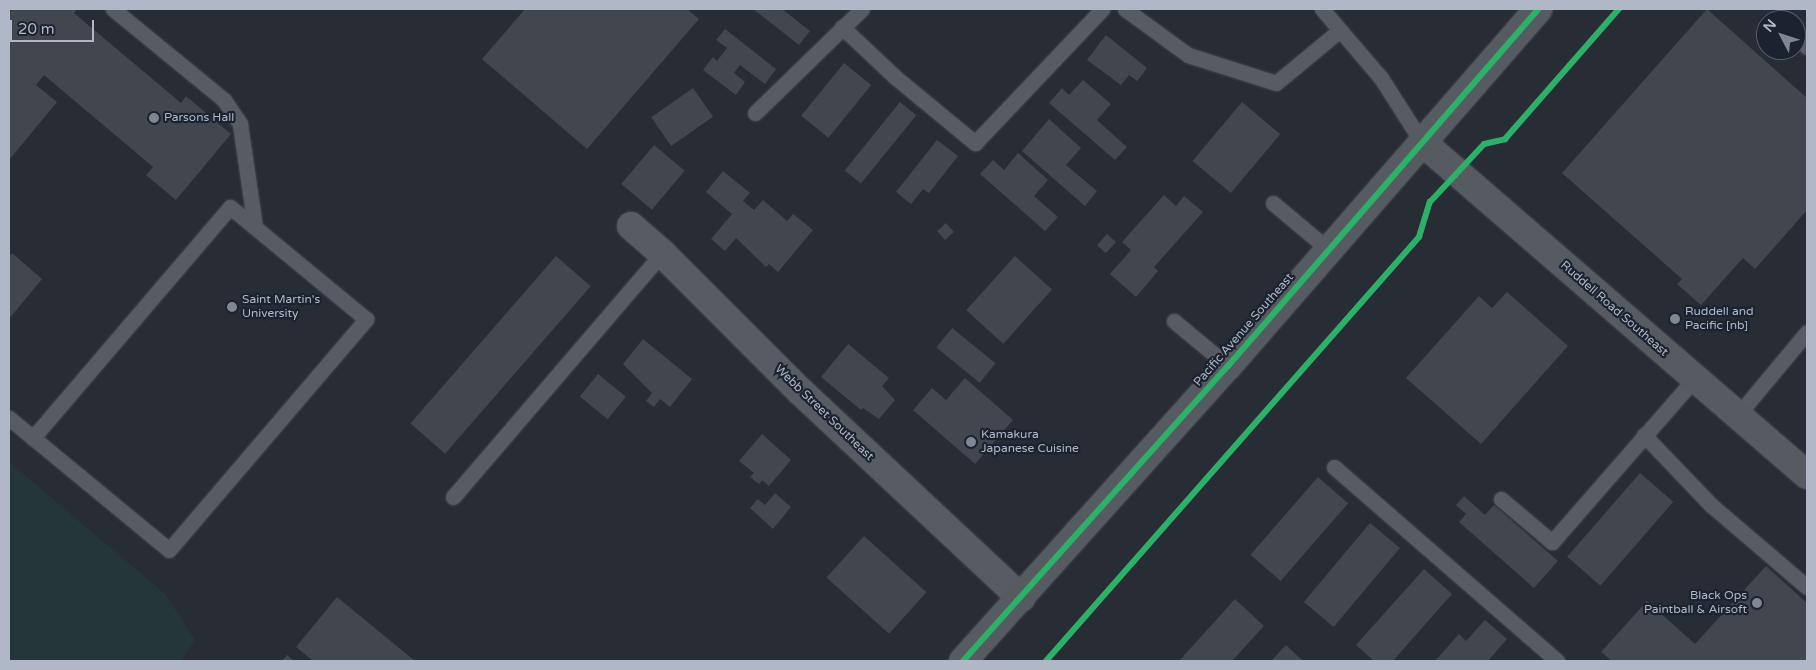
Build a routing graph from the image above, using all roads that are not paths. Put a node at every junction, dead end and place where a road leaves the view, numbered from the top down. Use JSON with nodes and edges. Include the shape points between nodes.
{"nodes":[{"id":1,"x":113,"y":9,"type":"edge"},
{"id":2,"x":862,"y":9,"type":"edge"},
{"id":3,"x":1102,"y":9,"type":"edge"},
{"id":4,"x":1125,"y":9,"type":"edge"},
{"id":5,"x":1322,"y":9,"type":"edge"},
{"id":6,"x":1538,"y":9,"type":"edge"},
{"id":7,"x":842,"y":28,"type":"junction"},
{"id":8,"x":1340,"y":30,"type":"junction"},
{"id":9,"x":755,"y":113,"type":"dead end"},
{"id":10,"x":1422,"y":142,"type":"junction"},
{"id":11,"x":1273,"y":202,"type":"dead end"},
{"id":12,"x":631,"y":226,"type":"dead end"},
{"id":13,"x":255,"y":227,"type":"junction"},
{"id":14,"x":1329,"y":250,"type":"junction"},
{"id":15,"x":662,"y":253,"type":"junction"},
{"id":16,"x":1174,"y":321,"type":"dead end"},
{"id":17,"x":1807,"y":332,"type":"edge"},
{"id":18,"x":1228,"y":366,"type":"junction"},
{"id":19,"x":1695,"y":378,"type":"junction"},
{"id":20,"x":1737,"y":416,"type":"junction"},
{"id":21,"x":9,"y":418,"type":"edge"},
{"id":22,"x":1644,"y":435,"type":"junction"},
{"id":23,"x":33,"y":438,"type":"junction"},
{"id":24,"x":1334,"y":467,"type":"dead end"},
{"id":25,"x":1807,"y":475,"type":"edge"},
{"id":26,"x":453,"y":497,"type":"dead end"},
{"id":27,"x":1502,"y":499,"type":"dead end"},
{"id":28,"x":1807,"y":587,"type":"edge"},
{"id":29,"x":1021,"y":598,"type":"junction"},
{"id":30,"x":963,"y":661,"type":"edge"},
{"id":31,"x":1557,"y":661,"type":"edge"}],
"edges":[{"from":1,"to":13,"type":"lane","via":[[224,100],[235,116],[240,124]]},
{"from":2,"to":7,"type":"lane"},
{"from":3,"to":7,"type":"lane","via":[[976,143],[895,78]]},
{"from":4,"to":8,"type":"lane","via":[[1188,55],[1276,82]]},
{"from":5,"to":8,"type":"lane"},
{"from":6,"to":10,"type":"main road","name":"Pacific Avenue Southeast"},
{"from":7,"to":9,"type":"lane"},
{"from":8,"to":10,"type":"lane","via":[[1382,78]]},
{"from":10,"to":14,"type":"main road","name":"Pacific Avenue Southeast"},
{"from":10,"to":19,"type":"main road","name":"Ruddell Road Southeast"},
{"from":11,"to":14,"type":"lane"},
{"from":12,"to":15,"type":"street","name":"Webb Street Southeast"},
{"from":13,"to":23,"type":"lane","via":[[230,207]]},
{"from":13,"to":23,"type":"lane","via":[[366,319],[169,550]]},
{"from":14,"to":18,"type":"main road","name":"Pacific Avenue Southeast"},
{"from":15,"to":26,"type":"lane"},
{"from":15,"to":29,"type":"street","name":"Webb Street Southeast","via":[[800,391]]},
{"from":16,"to":18,"type":"lane"},
{"from":17,"to":20,"type":"lane"},
{"from":18,"to":29,"type":"main road","name":"Pacific Avenue Southeast"},
{"from":19,"to":20,"type":"main road","name":"Ruddell Road Southeast"},
{"from":19,"to":22,"type":"lane"},
{"from":20,"to":25,"type":"main road","name":"Ruddell Road Southeast"},
{"from":21,"to":23,"type":"lane"},
{"from":22,"to":27,"type":"lane","via":[[1552,542]]},
{"from":22,"to":28,"type":"lane","via":[[1711,504]]},
{"from":24,"to":31,"type":"lane"},
{"from":29,"to":30,"type":"main road","name":"Pacific Avenue Southeast"}]}
